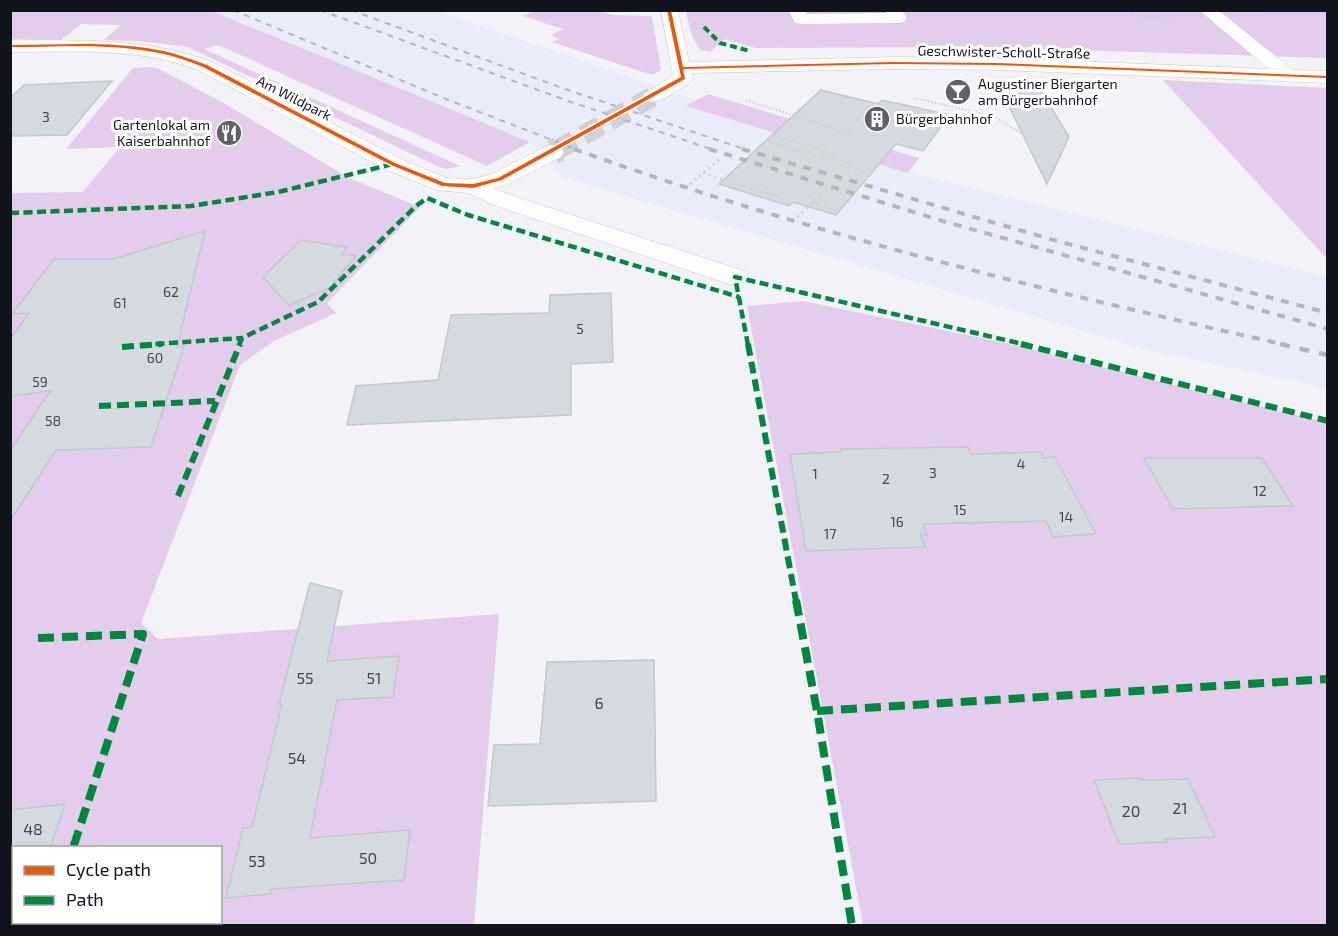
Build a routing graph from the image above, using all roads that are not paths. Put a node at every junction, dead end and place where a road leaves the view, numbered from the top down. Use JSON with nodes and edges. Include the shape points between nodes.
{"nodes":[{"id":1,"x":669,"y":10,"type":"edge"},
{"id":2,"x":796,"y":10,"type":"edge"},
{"id":3,"x":893,"y":10,"type":"edge"},
{"id":4,"x":1210,"y":13,"type":"edge"},
{"id":5,"x":10,"y":46,"type":"edge"},
{"id":6,"x":833,"y":65,"type":"junction"},
{"id":7,"x":680,"y":68,"type":"junction"},
{"id":8,"x":1288,"y":75,"type":"junction"},
{"id":9,"x":1328,"y":76,"type":"edge"},
{"id":10,"x":808,"y":85,"type":"dead end"},
{"id":11,"x":741,"y":92,"type":"road end"},
{"id":12,"x":652,"y":97,"type":"tunnel mouth"},
{"id":13,"x":553,"y":152,"type":"tunnel mouth"},
{"id":14,"x":473,"y":186,"type":"junction"},
{"id":15,"x":735,"y":277,"type":"dead end"}],
"edges":[{"from":1,"to":7,"type":"street"},
{"from":2,"to":3,"type":"street","via":[[801,19],[898,18]]},
{"from":4,"to":8,"type":"street"},
{"from":5,"to":14,"type":"street","name":"Am Wildpark","via":[[109,47],[180,57],[205,66],[393,164],[444,185]]},
{"from":6,"to":7,"type":"street","name":"Geschwister-Scholl-Straße"},
{"from":6,"to":8,"type":"street","name":"Geschwister-Scholl-Straße","via":[[999,64]]},
{"from":6,"to":10,"type":"street","via":[[826,78]]},
{"from":7,"to":11,"type":"street"},
{"from":7,"to":12,"type":"street","via":[[683,78]]},
{"from":8,"to":9,"type":"street","name":"Geschwister-Scholl-Straße"},
{"from":13,"to":14,"type":"street","name":"Am Wildpark","via":[[500,179]]},
{"from":14,"to":15,"type":"street","via":[[499,199]]}]}
